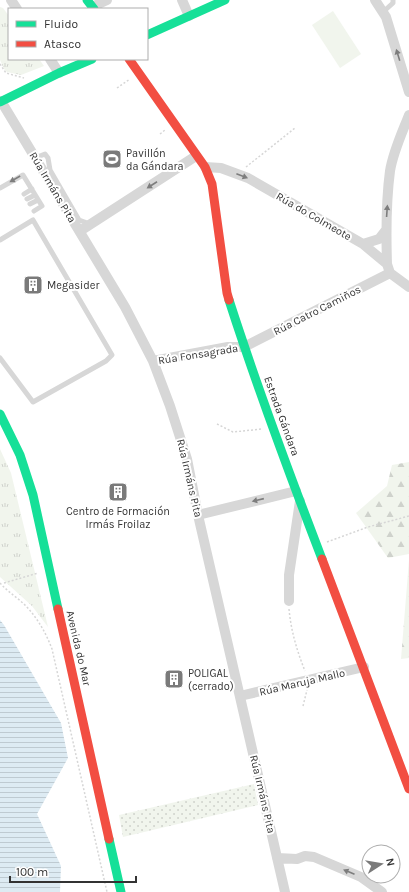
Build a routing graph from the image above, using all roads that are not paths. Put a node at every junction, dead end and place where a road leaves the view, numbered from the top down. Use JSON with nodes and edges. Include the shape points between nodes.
{"nodes":[{"id":1,"x":107,"y":0,"type":"edge"},
{"id":2,"x":182,"y":0,"type":"edge"},
{"id":3,"x":225,"y":0,"type":"edge"},
{"id":4,"x":375,"y":0,"type":"edge"},
{"id":5,"x":393,"y":0,"type":"edge"},
{"id":6,"x":91,"y":5,"type":"edge"},
{"id":7,"x":383,"y":12,"type":"junction"},
{"id":8,"x":190,"y":16,"type":"junction"},
{"id":9,"x":148,"y":35,"type":"edge"},
{"id":10,"x":51,"y":60,"type":"edge"},
{"id":11,"x":90,"y":60,"type":"edge"},
{"id":12,"x":130,"y":60,"type":"edge"},
{"id":13,"x":59,"y":73,"type":"junction"},
{"id":14,"x":409,"y":92,"type":"edge"},
{"id":15,"x":0,"y":101,"type":"edge"},
{"id":16,"x":409,"y":116,"type":"edge"},
{"id":17,"x":406,"y":132,"type":"edge"},
{"id":18,"x":196,"y":156,"type":"junction"},
{"id":19,"x":35,"y":158,"type":"junction"},
{"id":20,"x":204,"y":167,"type":"junction"},
{"id":21,"x":0,"y":188,"type":"edge"},
{"id":22,"x":32,"y":189,"type":"junction"},
{"id":23,"x":24,"y":194,"type":"dead end"},
{"id":24,"x":36,"y":197,"type":"junction"},
{"id":25,"x":28,"y":202,"type":"dead end"},
{"id":26,"x":34,"y":211,"type":"dead end"},
{"id":27,"x":91,"y":224,"type":"junction"},
{"id":28,"x":386,"y":230,"type":"junction"},
{"id":29,"x":80,"y":231,"type":"junction"},
{"id":30,"x":0,"y":240,"type":"edge"},
{"id":31,"x":362,"y":244,"type":"junction"},
{"id":32,"x":388,"y":269,"type":"junction"},
{"id":33,"x":409,"y":287,"type":"edge"},
{"id":34,"x":244,"y":347,"type":"junction"},
{"id":35,"x":0,"y":358,"type":"edge"},
{"id":36,"x":153,"y":361,"type":"junction"},
{"id":37,"x":0,"y":414,"type":"edge"},
{"id":38,"x":296,"y":491,"type":"junction"},
{"id":39,"x":300,"y":501,"type":"junction"},
{"id":40,"x":198,"y":515,"type":"junction"},
{"id":41,"x":289,"y":602,"type":"road end"},
{"id":42,"x":364,"y":667,"type":"junction"},
{"id":43,"x":240,"y":696,"type":"junction"},
{"id":44,"x":409,"y":789,"type":"edge"},
{"id":45,"x":277,"y":858,"type":"junction"},
{"id":46,"x":121,"y":892,"type":"edge"},
{"id":47,"x":285,"y":892,"type":"edge"},
{"id":48,"x":382,"y":892,"type":"edge"}],
"edges":[{"from":1,"to":6,"type":"street"},
{"from":2,"to":8,"type":"street"},
{"from":3,"to":8,"type":"street"},
{"from":4,"to":7,"type":"street"},
{"from":5,"to":7,"type":"lane"},
{"from":14,"to":7,"type":"street","one_way":true},
{"from":8,"to":9,"type":"street"},
{"from":10,"to":13,"type":"street"},
{"from":11,"to":13,"type":"street"},
{"from":12,"to":18,"type":"street","name":"Estrada Gándara"},
{"from":13,"to":15,"type":"street"},
{"from":15,"to":19,"type":"street","name":"Rúa Irmáns Pita"},
{"from":16,"to":17,"type":"street"},
{"from":28,"to":17,"type":"street","one_way":true,"via":[[390,170]]},
{"from":18,"to":20,"type":"street","name":"Estrada Gándara"},
{"from":18,"to":27,"type":"street","one_way":true},
{"from":19,"to":27,"type":"lane","via":[[46,154],[50,170],[79,220]]},
{"from":19,"to":29,"type":"street","name":"Rúa Irmáns Pita"},
{"from":20,"to":31,"type":"street","name":"Rúa do Colmeote","one_way":true,"via":[[221,168],[248,178]]},
{"from":20,"to":34,"type":"street","name":"Estrada Gándara","via":[[212,184],[227,293]]},
{"from":22,"to":21,"type":"lane","one_way":true,"via":[[23,175]]},
{"from":22,"to":23,"type":"lane"},
{"from":22,"to":24,"type":"lane"},
{"from":24,"to":25,"type":"lane"},
{"from":24,"to":26,"type":"lane","via":[[42,206]]},
{"from":27,"to":29,"type":"street"},
{"from":28,"to":31,"type":"street","via":[[379,239]]},
{"from":28,"to":32,"type":"street"},
{"from":29,"to":36,"type":"street","name":"Rúa Irmáns Pita","via":[[125,307]]},
{"from":30,"to":35,"type":"lane","via":[[33,220],[112,355],[106,361],[33,402]]},
{"from":31,"to":32,"type":"street","name":"Rúa do Colmeote"},
{"from":32,"to":33,"type":"street","name":"Rúa do Colmeote"},
{"from":32,"to":34,"type":"street","name":"Rúa Catro Camiños"},
{"from":34,"to":36,"type":"street","name":"Rúa Fonsagrada","via":[[228,347]]},
{"from":34,"to":38,"type":"street","name":"Estrada Gándara"},
{"from":36,"to":40,"type":"street","name":"Rúa Irmáns Pita","via":[[187,459]]},
{"from":37,"to":46,"type":"street","name":"Avenida do Mar","via":[[20,455],[33,496]]},
{"from":38,"to":39,"type":"street","name":"Estrada Gándara"},
{"from":38,"to":40,"type":"street","one_way":true},
{"from":39,"to":41,"type":"street","via":[[289,575]]},
{"from":39,"to":42,"type":"street","name":"Estrada Gándara"},
{"from":40,"to":43,"type":"street","name":"Rúa Irmáns Pita"},
{"from":42,"to":43,"type":"street","name":"Rúa Maruja Mallo"},
{"from":42,"to":44,"type":"street","name":"Estrada Gándara"},
{"from":43,"to":45,"type":"street","name":"Rúa Irmáns Pita"},
{"from":45,"to":47,"type":"street","name":"Rúa Irmáns Pita"},
{"from":48,"to":45,"type":"street","one_way":true,"via":[[361,877],[314,857]]}]}
